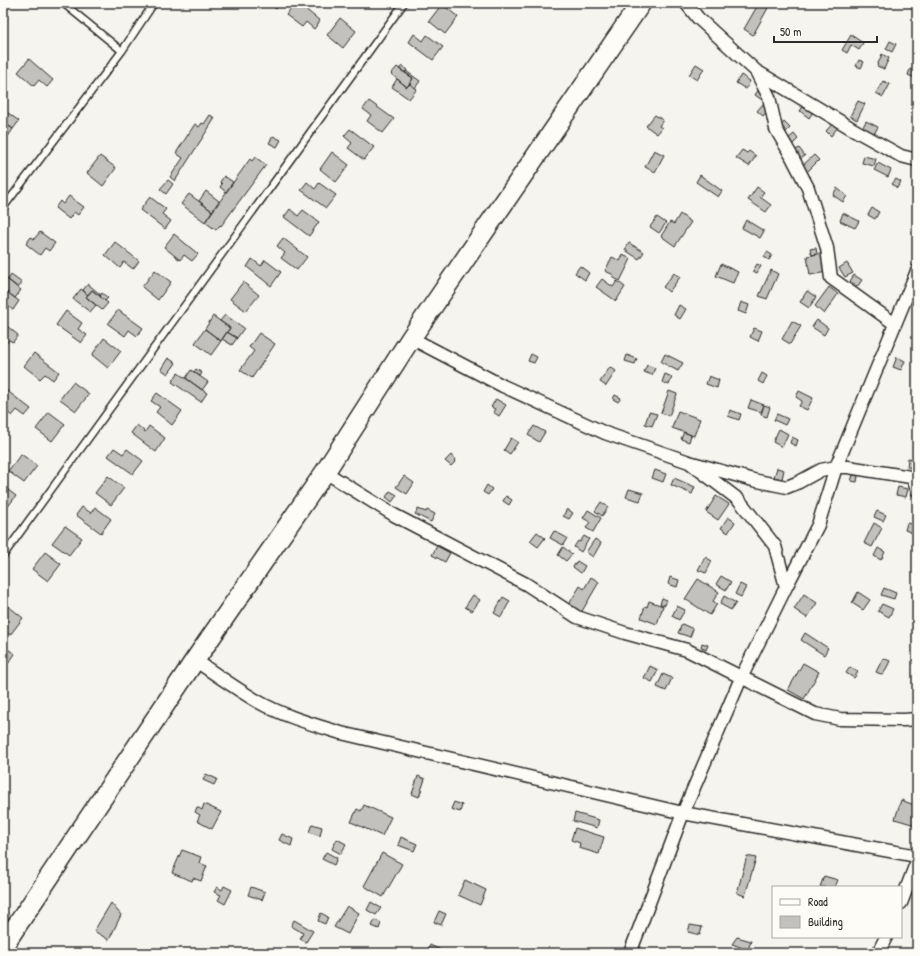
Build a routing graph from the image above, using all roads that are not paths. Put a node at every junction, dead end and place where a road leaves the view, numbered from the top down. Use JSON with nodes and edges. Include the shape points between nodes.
{"nodes":[{"id":1,"x":63,"y":3,"type":"edge"},
{"id":2,"x":154,"y":3,"type":"edge"},
{"id":3,"x":404,"y":3,"type":"edge"},
{"id":4,"x":641,"y":3,"type":"edge"},
{"id":5,"x":686,"y":3,"type":"edge"},
{"id":6,"x":122,"y":51,"type":"junction"},
{"id":7,"x":756,"y":71,"type":"junction"},
{"id":8,"x":917,"y":160,"type":"edge"},
{"id":9,"x":3,"y":208,"type":"edge"},
{"id":10,"x":917,"y":271,"type":"edge"},
{"id":11,"x":896,"y":324,"type":"junction"},
{"id":12,"x":411,"y":338,"type":"junction"},
{"id":13,"x":689,"y":462,"type":"junction"},
{"id":14,"x":836,"y":467,"type":"junction"},
{"id":15,"x":325,"y":472,"type":"junction"},
{"id":16,"x":915,"y":478,"type":"edge"},
{"id":17,"x":917,"y":490,"type":"edge"},
{"id":18,"x":3,"y":556,"type":"edge"},
{"id":19,"x":786,"y":587,"type":"junction"},
{"id":20,"x":195,"y":660,"type":"junction"},
{"id":21,"x":741,"y":678,"type":"junction"},
{"id":22,"x":917,"y":719,"type":"edge"},
{"id":23,"x":683,"y":813,"type":"junction"},
{"id":24,"x":917,"y":856,"type":"edge"},
{"id":25,"x":917,"y":861,"type":"edge"},
{"id":26,"x":902,"y":900,"type":"edge"},
{"id":27,"x":886,"y":938,"type":"edge"},
{"id":28,"x":3,"y":946,"type":"edge"},
{"id":29,"x":630,"y":953,"type":"edge"},
{"id":30,"x":878,"y":953,"type":"edge"}],
"edges":[{"from":1,"to":6,"type":"lane"},
{"from":2,"to":6,"type":"lane"},
{"from":3,"to":18,"type":"lane"},
{"from":4,"to":12,"type":"highway"},
{"from":5,"to":7,"type":"street","via":[[698,18]]},
{"from":6,"to":9,"type":"lane"},
{"from":7,"to":8,"type":"street","via":[[851,128],[902,156]]},
{"from":7,"to":11,"type":"street","via":[[769,97],[776,129],[808,188],[827,248],[831,278]]},
{"from":10,"to":11,"type":"street"},
{"from":11,"to":14,"type":"street"},
{"from":12,"to":13,"type":"street","via":[[504,386],[605,433]]},
{"from":12,"to":15,"type":"highway"},
{"from":13,"to":14,"type":"street","via":[[786,487],[821,470]]},
{"from":13,"to":19,"type":"street","via":[[739,500],[775,546]]},
{"from":14,"to":16,"type":"street"},
{"from":14,"to":19,"type":"street","via":[[818,525]]},
{"from":15,"to":20,"type":"highway"},
{"from":15,"to":21,"type":"street","via":[[394,515],[526,584],[577,617],[687,650]]},
{"from":16,"to":17,"type":"street"},
{"from":19,"to":21,"type":"street"},
{"from":20,"to":23,"type":"street","via":[[258,701],[308,723],[341,733]]},
{"from":20,"to":28,"type":"highway"},
{"from":21,"to":22,"type":"street","via":[[815,714],[840,719]]},
{"from":21,"to":23,"type":"street"},
{"from":23,"to":24,"type":"street"},
{"from":23,"to":29,"type":"street"},
{"from":25,"to":26,"type":"street"},
{"from":27,"to":30,"type":"street"}]}
